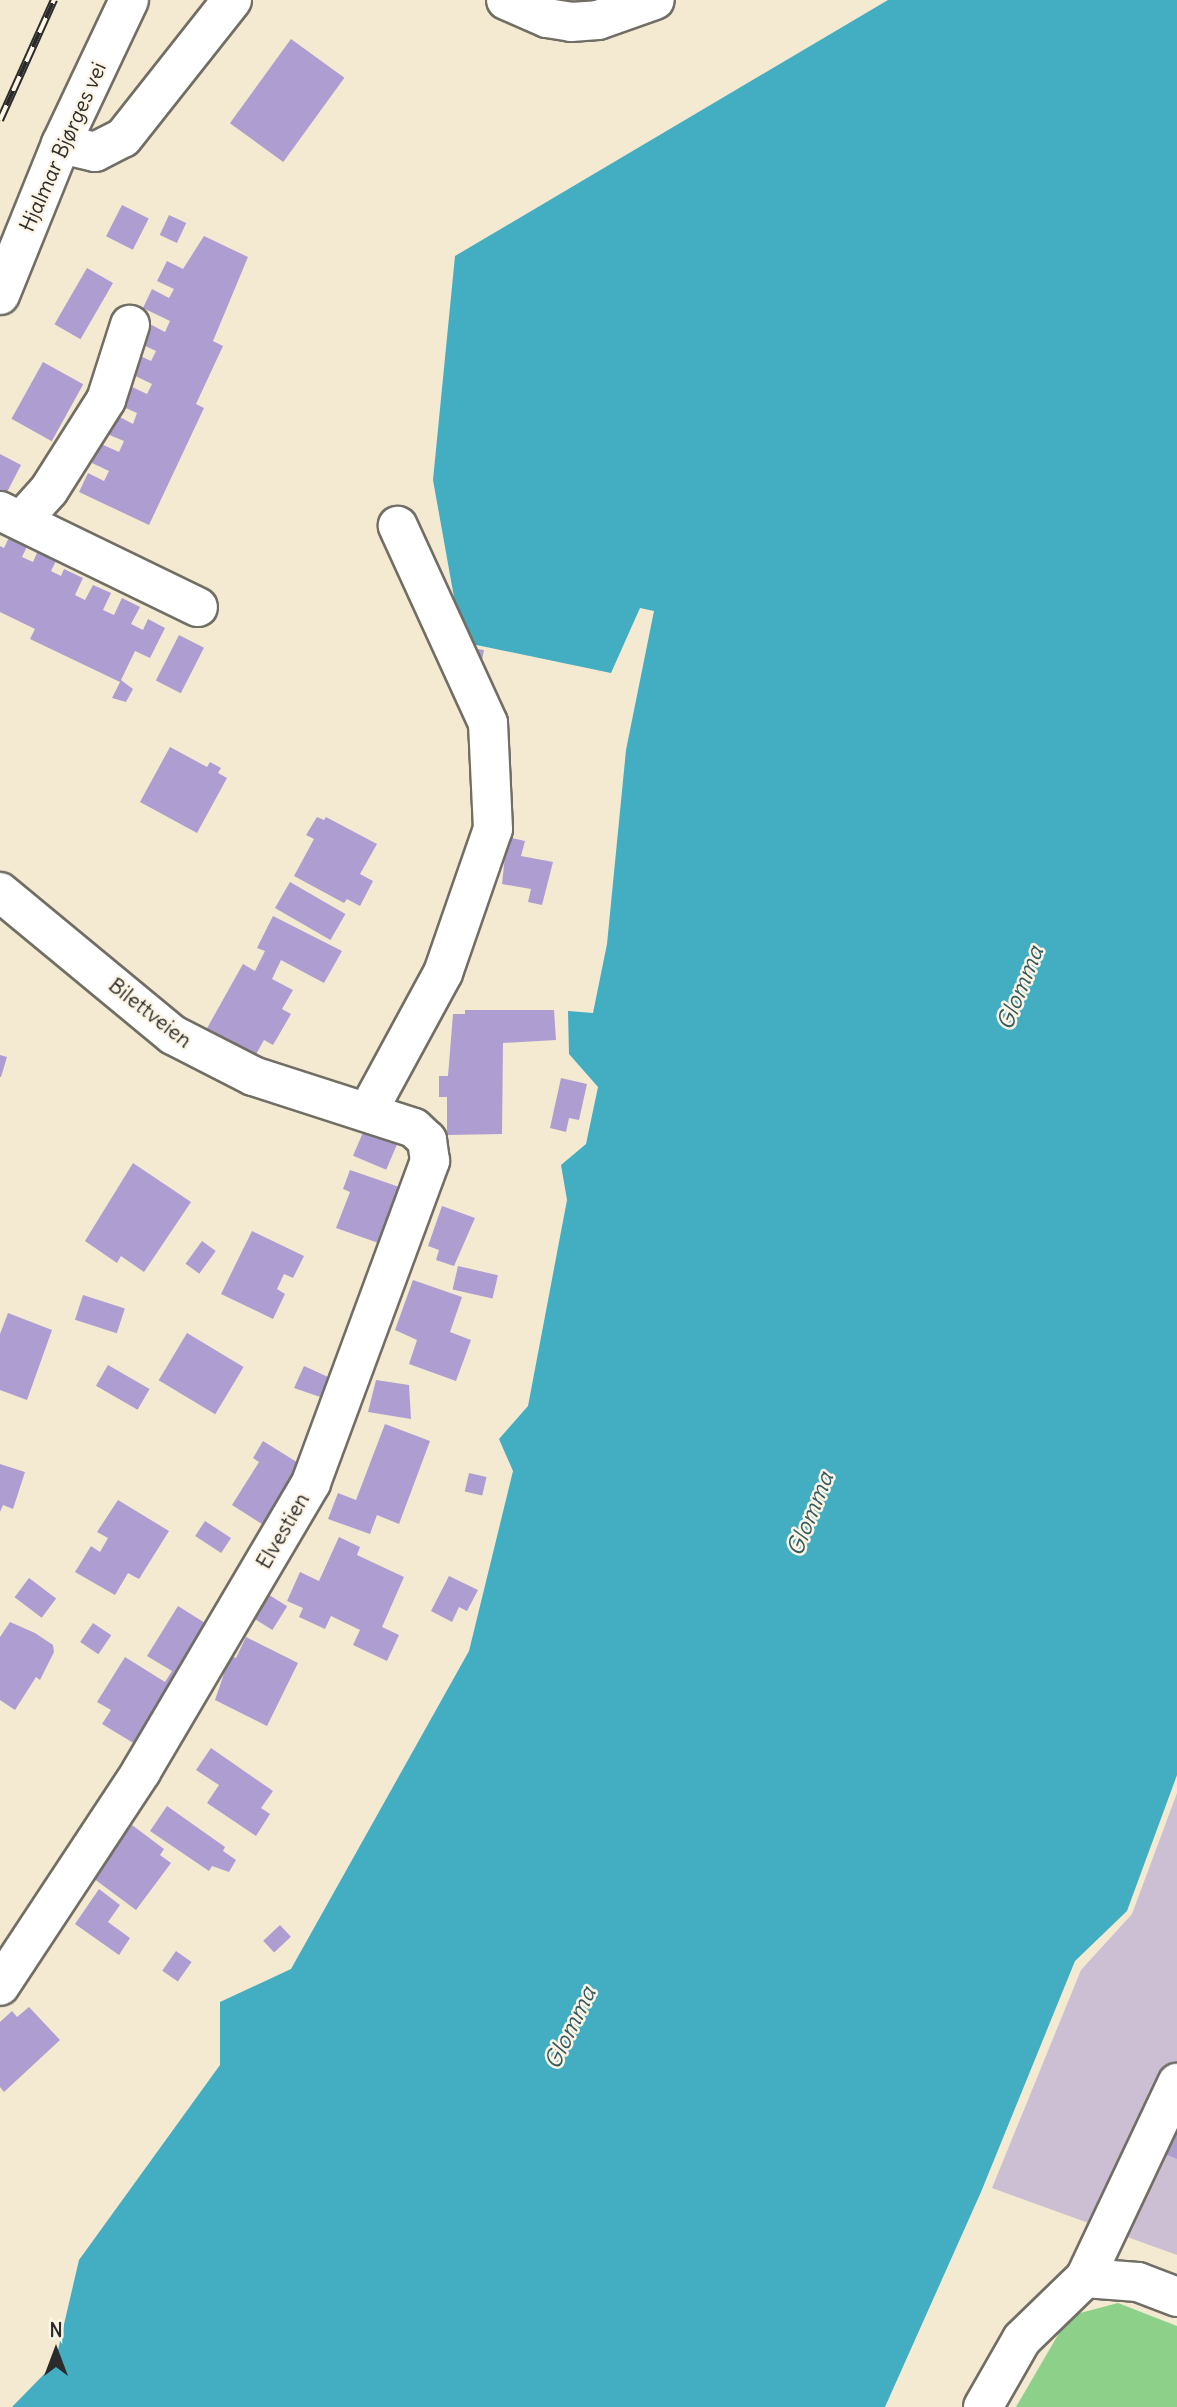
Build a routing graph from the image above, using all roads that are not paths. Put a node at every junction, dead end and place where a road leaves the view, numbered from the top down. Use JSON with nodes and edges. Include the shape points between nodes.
{"nodes":[{"id":1,"x":129,"y":0,"type":"edge"},
{"id":2,"x":232,"y":0,"type":"edge"},
{"id":3,"x":506,"y":0,"type":"edge"},
{"id":4,"x":656,"y":0,"type":"edge"},
{"id":5,"x":61,"y":144,"type":"junction"},
{"id":6,"x":0,"y":295,"type":"edge"},
{"id":7,"x":130,"y":325,"type":"dead end"},
{"id":8,"x":11,"y":515,"type":"edge"},
{"id":9,"x":398,"y":526,"type":"dead end"},
{"id":10,"x":198,"y":607,"type":"dead end"},
{"id":11,"x":0,"y":892,"type":"edge"},
{"id":12,"x":321,"y":1097,"type":"joint"},
{"id":13,"x":368,"y":1111,"type":"junction"},
{"id":14,"x":0,"y":1986,"type":"edge"},
{"id":15,"x":1177,"y":2083,"type":"edge"},
{"id":16,"x":1085,"y":2278,"type":"junction"},
{"id":17,"x":1177,"y":2297,"type":"edge"},
{"id":18,"x":983,"y":2407,"type":"edge"}],
"edges":[{"from":1,"to":5,"type":"street","name":"Hjalmar Bjørges vei"},
{"from":2,"to":5,"type":"street","via":[[123,138],[95,152]]},
{"from":3,"to":4,"type":"street","via":[[547,18],[571,22],[598,20]]},
{"from":5,"to":6,"type":"street","name":"Hjalmar Bjørges vei"},
{"from":7,"to":8,"type":"street","via":[[100,410],[49,489]]},
{"from":8,"to":10,"type":"street"},
{"from":9,"to":13,"type":"street","via":[[488,723],[493,829],[443,973]]},
{"from":11,"to":12,"type":"street","name":"Bilettveien","via":[[173,1034],[221,1062]]},
{"from":12,"to":13,"type":"street","name":"Elvestien"},
{"from":13,"to":14,"type":"street","name":"Elvestien","via":[[414,1128],[427,1140],[430,1161],[312,1483],[141,1772]]},
{"from":15,"to":16,"type":"street"},
{"from":16,"to":17,"type":"street","via":[[1138,2282]]},
{"from":16,"to":18,"type":"street","via":[[1022,2339]]}]}
